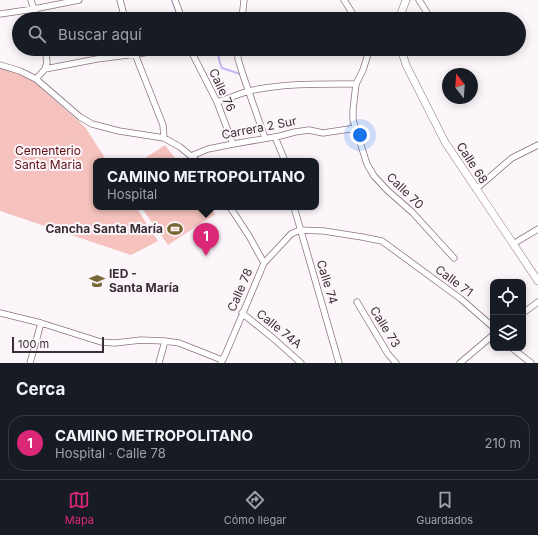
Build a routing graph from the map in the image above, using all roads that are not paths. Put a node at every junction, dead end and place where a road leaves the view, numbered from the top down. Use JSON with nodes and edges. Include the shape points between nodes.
{"nodes":[{"id":1,"x":31,"y":0,"type":"edge"},
{"id":2,"x":79,"y":0,"type":"edge"},
{"id":3,"x":120,"y":0,"type":"edge"},
{"id":4,"x":175,"y":0,"type":"edge"},
{"id":5,"x":244,"y":0,"type":"edge"},
{"id":6,"x":344,"y":0,"type":"edge"},
{"id":7,"x":406,"y":0,"type":"edge"},
{"id":8,"x":419,"y":0,"type":"edge"},
{"id":9,"x":34,"y":9,"type":"junction"},
{"id":10,"x":12,"y":12,"type":"edge"},
{"id":11,"x":14,"y":12,"type":"edge"},
{"id":12,"x":35,"y":12,"type":"edge"},
{"id":13,"x":123,"y":12,"type":"edge"},
{"id":14,"x":179,"y":12,"type":"edge"},
{"id":15,"x":243,"y":12,"type":"edge"},
{"id":16,"x":352,"y":12,"type":"edge"},
{"id":17,"x":402,"y":12,"type":"edge"},
{"id":18,"x":427,"y":12,"type":"edge"},
{"id":19,"x":0,"y":14,"type":"edge"},
{"id":20,"x":46,"y":56,"type":"edge"},
{"id":21,"x":113,"y":56,"type":"edge"},
{"id":22,"x":136,"y":56,"type":"edge"},
{"id":23,"x":194,"y":56,"type":"edge"},
{"id":24,"x":238,"y":56,"type":"edge"},
{"id":25,"x":368,"y":56,"type":"edge"},
{"id":26,"x":403,"y":56,"type":"edge"},
{"id":27,"x":0,"y":65,"type":"edge"},
{"id":28,"x":45,"y":69,"type":"junction"},
{"id":29,"x":36,"y":79,"type":"junction"},
{"id":30,"x":356,"y":84,"type":"junction"},
{"id":31,"x":248,"y":92,"type":"junction"},
{"id":32,"x":217,"y":102,"type":"junction"},
{"id":33,"x":356,"y":128,"type":"junction"},
{"id":34,"x":275,"y":137,"type":"junction"},
{"id":35,"x":164,"y":138,"type":"junction"},
{"id":36,"x":265,"y":138,"type":"junction"},
{"id":37,"x":233,"y":144,"type":"junction"},
{"id":38,"x":538,"y":145,"type":"edge"},
{"id":39,"x":191,"y":156,"type":"junction"},
{"id":40,"x":193,"y":158,"type":"edge"},
{"id":41,"x":284,"y":158,"type":"edge"},
{"id":42,"x":476,"y":189,"type":"junction"},
{"id":43,"x":232,"y":210,"type":"edge"},
{"id":44,"x":295,"y":210,"type":"edge"},
{"id":45,"x":538,"y":229,"type":"edge"},
{"id":46,"x":300,"y":230,"type":"junction"},
{"id":47,"x":513,"y":244,"type":"junction"},
{"id":48,"x":454,"y":258,"type":"dead end"},
{"id":49,"x":264,"y":263,"type":"junction"},
{"id":50,"x":538,"y":281,"type":"edge"},
{"id":51,"x":357,"y":302,"type":"dead end"},
{"id":52,"x":538,"y":302,"type":"edge"},
{"id":53,"x":526,"y":311,"type":"edge"},
{"id":54,"x":0,"y":313,"type":"edge"},
{"id":55,"x":242,"y":313,"type":"junction"},
{"id":56,"x":41,"y":323,"type":"junction"},
{"id":57,"x":490,"y":324,"type":"edge"},
{"id":58,"x":490,"y":338,"type":"edge"},
{"id":59,"x":165,"y":341,"type":"junction"},
{"id":60,"x":516,"y":351,"type":"edge"},
{"id":61,"x":221,"y":361,"type":"edge"},
{"id":62,"x":30,"y":363,"type":"edge"},
{"id":63,"x":159,"y":363,"type":"edge"},
{"id":64,"x":301,"y":363,"type":"edge"},
{"id":65,"x":339,"y":363,"type":"edge"},
{"id":66,"x":396,"y":363,"type":"edge"},
{"id":67,"x":460,"y":363,"type":"edge"},
{"id":68,"x":531,"y":363,"type":"edge"}],
"edges":[{"from":1,"to":9,"type":"street"},
{"from":2,"to":9,"type":"street"},
{"from":3,"to":13,"type":"street"},
{"from":4,"to":14,"type":"street"},
{"from":5,"to":15,"type":"street"},
{"from":6,"to":16,"type":"street"},
{"from":7,"to":17,"type":"street"},
{"from":8,"to":18,"type":"street"},
{"from":9,"to":11,"type":"street"},
{"from":9,"to":12,"type":"street"},
{"from":10,"to":19,"type":"street"},
{"from":20,"to":28,"type":"street"},
{"from":21,"to":28,"type":"street"},
{"from":22,"to":35,"type":"street","via":[[161,119]]},
{"from":23,"to":32,"type":"street","name":"Calle 76"},
{"from":24,"to":31,"type":"street"},
{"from":25,"to":30,"type":"street","via":[[364,70]]},
{"from":26,"to":42,"type":"street","name":"Calle 68","via":[[445,142]]},
{"from":27,"to":29,"type":"street"},
{"from":28,"to":29,"type":"street"},
{"from":29,"to":35,"type":"street","via":[[76,114],[92,124]]},
{"from":30,"to":31,"type":"street","via":[[304,84]]},
{"from":30,"to":33,"type":"street","name":"Calle 70","via":[[353,110]]},
{"from":31,"to":32,"type":"street"},
{"from":31,"to":36,"type":"street"},
{"from":32,"to":37,"type":"street","name":"Calle 76"},
{"from":33,"to":34,"type":"street","name":"Carrera 2 Sur","via":[[323,133],[302,130]]},
{"from":33,"to":48,"type":"street","name":"Calle 70","via":[[364,157],[374,176],[412,212]]},
{"from":34,"to":36,"type":"street","name":"Carrera 2 Sur"},
{"from":34,"to":41,"type":"street"},
{"from":35,"to":39,"type":"street"},
{"from":36,"to":37,"type":"street","name":"Carrera 2 Sur"},
{"from":37,"to":39,"type":"street","name":"Carrera 2 Sur","via":[[208,149]]},
{"from":38,"to":42,"type":"street","via":[[512,158]]},
{"from":39,"to":40,"type":"street"},
{"from":42,"to":47,"type":"street","name":"Calle 68"},
{"from":43,"to":49,"type":"street","name":"Calle 78"},
{"from":44,"to":46,"type":"street","name":"Calle 74"},
{"from":45,"to":47,"type":"street"},
{"from":46,"to":49,"type":"street","via":[[291,234]]},
{"from":46,"to":57,"type":"street","name":"Calle 71","via":[[324,231],[382,241]]},
{"from":46,"to":65,"type":"street","name":"Calle 74"},
{"from":47,"to":50,"type":"street","name":"Calle 68"},
{"from":49,"to":55,"type":"street","name":"Calle 78"},
{"from":51,"to":66,"type":"street","name":"Calle 73"},
{"from":52,"to":53,"type":"street"},
{"from":54,"to":56,"type":"street"},
{"from":55,"to":61,"type":"street","name":"Calle 78"},
{"from":55,"to":64,"type":"street","name":"Calle 74A"},
{"from":56,"to":59,"type":"street","via":[[101,342]]},
{"from":56,"to":62,"type":"street"},
{"from":58,"to":67,"type":"street"},
{"from":59,"to":61,"type":"street","via":[[179,343]]},
{"from":59,"to":63,"type":"street"},
{"from":60,"to":68,"type":"street"}]}
